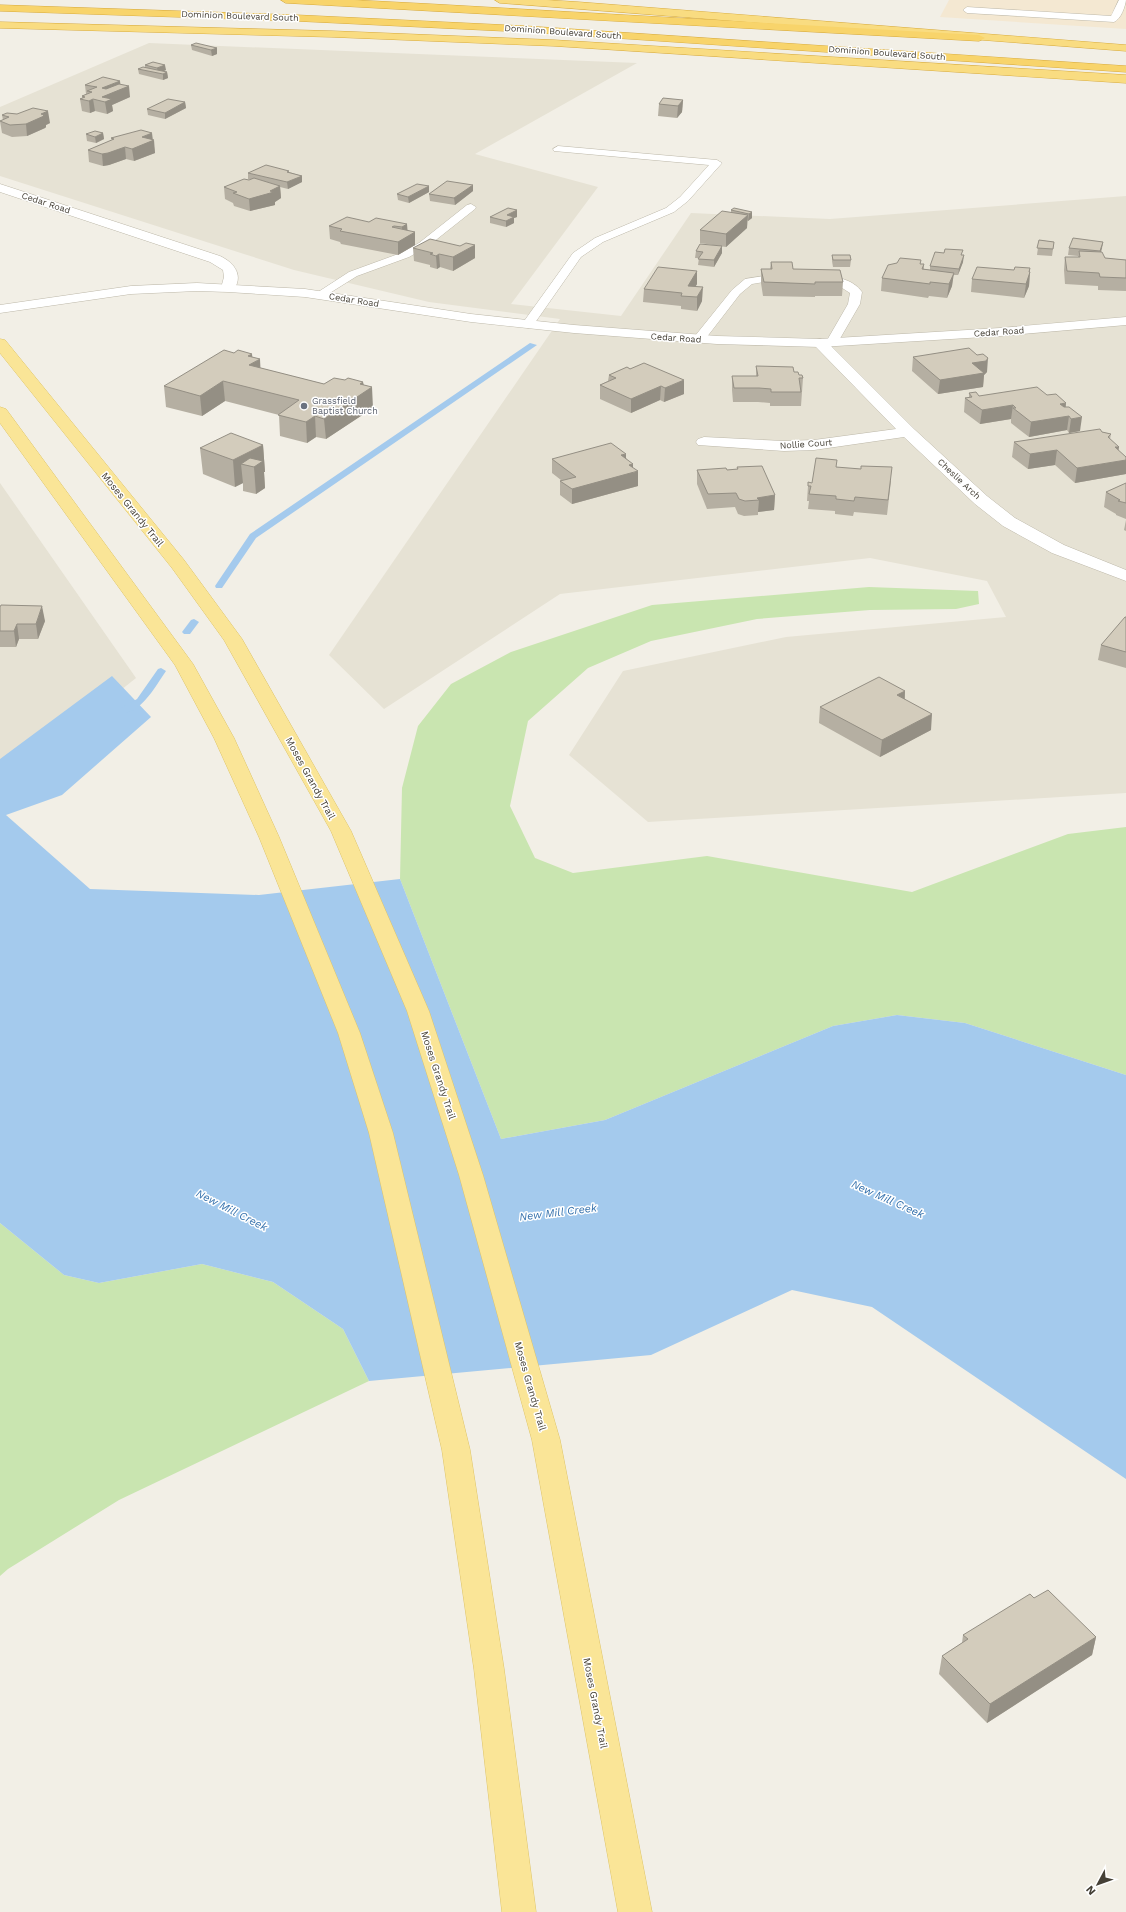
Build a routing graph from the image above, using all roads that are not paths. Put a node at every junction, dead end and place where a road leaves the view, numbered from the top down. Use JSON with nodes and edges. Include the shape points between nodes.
{"nodes":[{"id":1,"x":286,"y":0,"type":"edge"},
{"id":2,"x":500,"y":0,"type":"edge"},
{"id":3,"x":1123,"y":0,"type":"edge"},
{"id":4,"x":0,"y":8,"type":"edge"},
{"id":5,"x":967,"y":10,"type":"dead end"},
{"id":6,"x":0,"y":25,"type":"edge"},
{"id":7,"x":978,"y":38,"type":"junction"},
{"id":8,"x":1126,"y":48,"type":"edge"},
{"id":9,"x":1126,"y":69,"type":"edge"},
{"id":10,"x":1126,"y":79,"type":"edge"},
{"id":11,"x":558,"y":149,"type":"dead end"},
{"id":12,"x":0,"y":188,"type":"edge"},
{"id":13,"x":471,"y":207,"type":"dead end"},
{"id":14,"x":771,"y":278,"type":"edge"},
{"id":15,"x":806,"y":278,"type":"edge"},
{"id":16,"x":228,"y":288,"type":"junction"},
{"id":17,"x":321,"y":294,"type":"junction"},
{"id":18,"x":0,"y":309,"type":"edge"},
{"id":19,"x":1126,"y":321,"type":"edge"},
{"id":20,"x":528,"y":324,"type":"junction"},
{"id":21,"x":699,"y":339,"type":"junction"},
{"id":22,"x":826,"y":342,"type":"junction"},
{"id":23,"x":0,"y":343,"type":"edge"},
{"id":24,"x":0,"y":412,"type":"edge"},
{"id":25,"x":908,"y":432,"type":"junction"},
{"id":26,"x":704,"y":442,"type":"dead end"},
{"id":27,"x":1126,"y":576,"type":"edge"},
{"id":28,"x":519,"y":1912,"type":"edge"},
{"id":29,"x":635,"y":1912,"type":"edge"}],
"edges":[{"from":1,"to":7,"type":"highway","name":"Dominion Boulevard South"},
{"from":2,"to":7,"type":"highway"},
{"from":3,"to":5,"type":"lane","via":[[1114,19]]},
{"from":4,"to":9,"type":"highway","name":"Dominion Boulevard South","via":[[525,29]]},
{"from":6,"to":10,"type":"highway","via":[[554,43]]},
{"from":7,"to":8,"type":"highway","name":"Dominion Boulevard South"},
{"from":11,"to":20,"type":"lane","via":[[717,163],[684,199],[670,210],[599,240],[577,255]]},
{"from":12,"to":16,"type":"street","name":"Cedar Road","via":[[215,259],[229,268],[232,276]]},
{"from":13,"to":17,"type":"lane","via":[[423,245],[405,255],[353,274]]},
{"from":14,"to":21,"type":"lane","via":[[749,281],[736,292]]},
{"from":15,"to":22,"type":"lane","via":[[840,281],[850,285],[856,292],[854,304]]},
{"from":16,"to":17,"type":"street","name":"Cedar Road"},
{"from":16,"to":18,"type":"street","name":"Cedar Road","via":[[131,290]]},
{"from":17,"to":20,"type":"street","name":"Cedar Road","via":[[471,318]]},
{"from":19,"to":22,"type":"street","name":"Cedar Road","via":[[993,333]]},
{"from":20,"to":21,"type":"street","name":"Cedar Road"},
{"from":21,"to":22,"type":"street","name":"Cedar Road"},
{"from":22,"to":25,"type":"street","name":"Cheslie Arch"},
{"from":23,"to":29,"type":"main road","name":"Moses Grandy Trail","via":[[178,564],[233,639],[340,831],[418,1011],[471,1175],[546,1440]]},
{"from":24,"to":28,"type":"main road","via":[[184,664],[224,738],[269,837],[350,1033],[381,1133],[456,1450],[489,1669]]},
{"from":25,"to":26,"type":"street","name":"Nollie Court","via":[[814,445]]},
{"from":25,"to":27,"type":"street","name":"Cheslie Arch","via":[[981,500],[1009,522],[1058,549]]}]}
